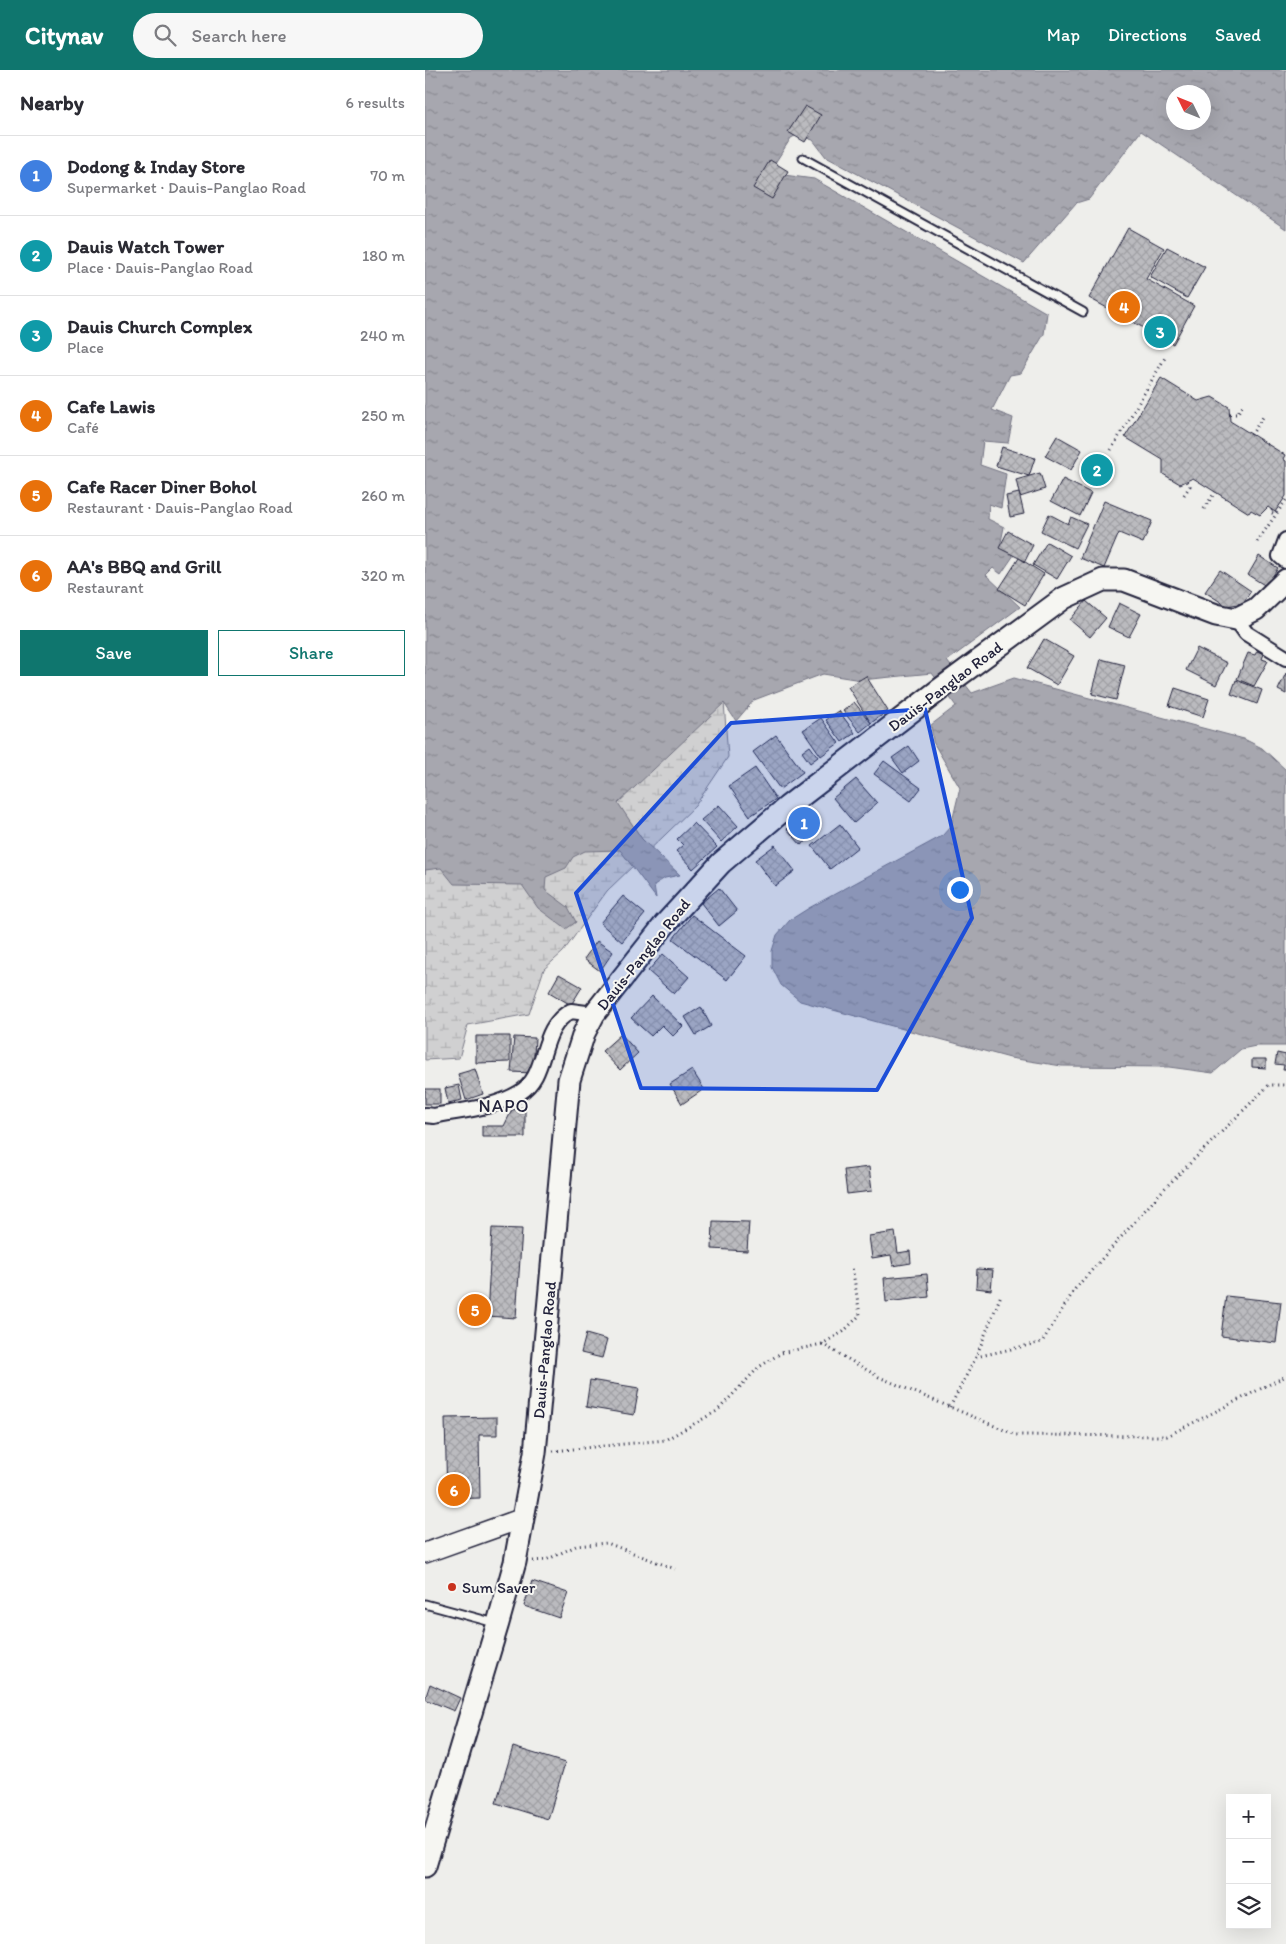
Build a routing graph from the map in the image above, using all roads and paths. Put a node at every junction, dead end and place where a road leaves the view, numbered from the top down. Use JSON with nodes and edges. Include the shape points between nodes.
{"nodes":[{"id":1,"x":803,"y":158,"type":"dead end"},
{"id":2,"x":1083,"y":312,"type":"dead end"},
{"id":3,"x":1167,"y":356,"type":"dead end"},
{"id":4,"x":1243,"y":404,"type":"dead end"},
{"id":5,"x":1138,"y":405,"type":"junction"},
{"id":6,"x":1143,"y":408,"type":"dead end"},
{"id":7,"x":1229,"y":414,"type":"dead end"},
{"id":8,"x":1263,"y":417,"type":"dead end"},
{"id":9,"x":1251,"y":435,"type":"dead end"},
{"id":10,"x":1111,"y":450,"type":"dead end"},
{"id":11,"x":1187,"y":481,"type":"dead end"},
{"id":12,"x":1215,"y":492,"type":"dead end"},
{"id":13,"x":1184,"y":495,"type":"dead end"},
{"id":14,"x":1286,"y":498,"type":"edge"},
{"id":15,"x":1204,"y":508,"type":"dead end"},
{"id":16,"x":1271,"y":510,"type":"dead end"},
{"id":17,"x":1276,"y":515,"type":"junction"},
{"id":18,"x":1286,"y":540,"type":"edge"},
{"id":19,"x":1257,"y":542,"type":"dead end"},
{"id":20,"x":1286,"y":561,"type":"edge"},
{"id":21,"x":1286,"y":580,"type":"edge"},
{"id":22,"x":1236,"y":619,"type":"junction"},
{"id":23,"x":1286,"y":658,"type":"edge"},
{"id":24,"x":594,"y":1014,"type":"junction"},
{"id":25,"x":1286,"y":1085,"type":"edge"},
{"id":26,"x":425,"y":1115,"type":"edge"},
{"id":27,"x":852,"y":1266,"type":"dead end"},
{"id":28,"x":1001,"y":1295,"type":"dead end"},
{"id":29,"x":822,"y":1344,"type":"junction"},
{"id":30,"x":977,"y":1358,"type":"junction"},
{"id":31,"x":1286,"y":1376,"type":"edge"},
{"id":32,"x":951,"y":1407,"type":"junction"},
{"id":33,"x":535,"y":1452,"type":"junction"},
{"id":34,"x":523,"y":1518,"type":"junction"},
{"id":35,"x":425,"y":1553,"type":"edge"},
{"id":36,"x":515,"y":1562,"type":"junction"},
{"id":37,"x":675,"y":1569,"type":"dead end"},
{"id":38,"x":425,"y":1604,"type":"edge"},
{"id":39,"x":499,"y":1624,"type":"junction"},
{"id":40,"x":425,"y":1866,"type":"edge"}],
"edges":[{"from":1,"to":2,"type":"lane"},
{"from":3,"to":5,"type":"path"},
{"from":4,"to":7,"type":"path","via":[[1237,414]]},
{"from":5,"to":6,"type":"path"},
{"from":5,"to":10,"type":"path"},
{"from":8,"to":9,"type":"path"},
{"from":11,"to":13,"type":"path","via":[[1190,486]]},
{"from":12,"to":15,"type":"path"},
{"from":14,"to":17,"type":"path"},
{"from":16,"to":17,"type":"path"},
{"from":17,"to":19,"type":"path"},
{"from":18,"to":20,"type":"street","via":[[1280,556]]},
{"from":21,"to":22,"type":"main road","via":[[1256,609]]},
{"from":22,"to":23,"type":"street","via":[[1246,633]]},
{"from":22,"to":24,"type":"main road","name":"Dauis-Panglao Road","via":[[1216,615],[1124,580],[1103,580],[1064,598],[768,821],[727,858],[665,924]]},
{"from":24,"to":26,"type":"street","via":[[571,1011],[557,1021],[535,1076],[521,1092],[493,1105]]},
{"from":24,"to":33,"type":"main road","name":"Dauis-Panglao Road","via":[[574,1058],[564,1114]]},
{"from":25,"to":30,"type":"path","via":[[1269,1085],[1163,1190],[1075,1288],[1042,1342]]},
{"from":27,"to":29,"type":"path","via":[[860,1315],[843,1332]]},
{"from":28,"to":30,"type":"path"},
{"from":29,"to":32,"type":"path","via":[[879,1376]]},
{"from":29,"to":33,"type":"path","via":[[781,1353],[759,1367],[717,1411],[665,1440]]},
{"from":30,"to":32,"type":"path"},
{"from":31,"to":32,"type":"path","via":[[1167,1436],[1016,1435]]},
{"from":33,"to":34,"type":"main road","name":"Dauis-Panglao Road"},
{"from":34,"to":35,"type":"main road"},
{"from":34,"to":36,"type":"main road","name":"Dauis-Panglao Road"},
{"from":36,"to":37,"type":"path","via":[[547,1560],[576,1546],[607,1543]]},
{"from":36,"to":39,"type":"main road","name":"Dauis-Panglao Road"},
{"from":38,"to":39,"type":"lane"},
{"from":39,"to":40,"type":"main road","name":"Dauis-Panglao Road"}]}
